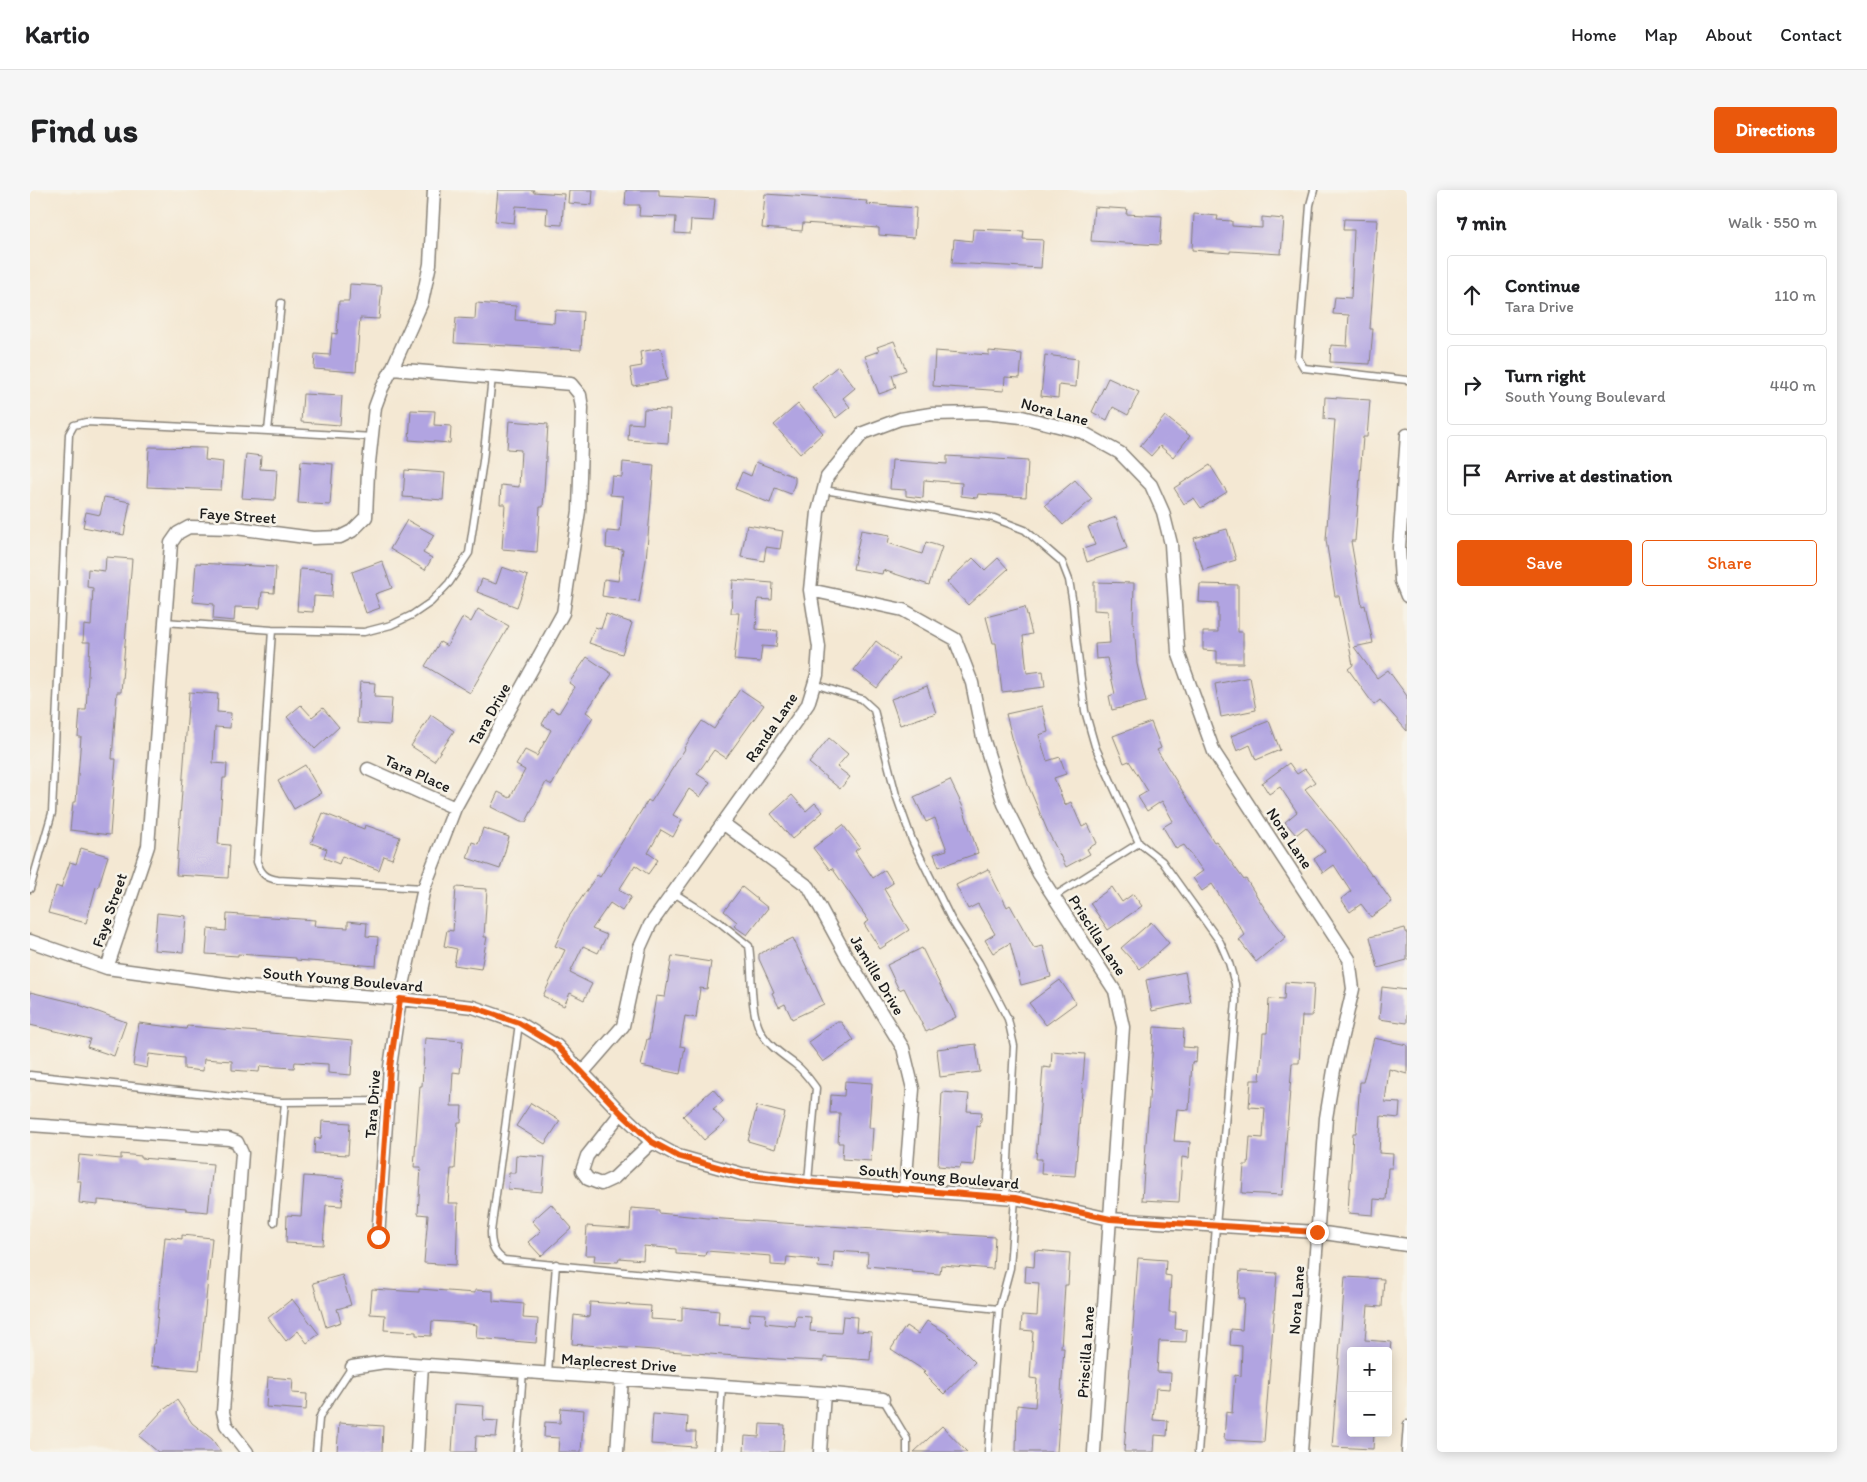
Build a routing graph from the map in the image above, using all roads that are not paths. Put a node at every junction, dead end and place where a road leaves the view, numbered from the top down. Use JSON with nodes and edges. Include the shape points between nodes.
{"nodes":[{"id":1,"x":434,"y":190,"type":"edge"},
{"id":2,"x":1314,"y":190,"type":"edge"},
{"id":3,"x":281,"y":303,"type":"dead end"},
{"id":4,"x":392,"y":369,"type":"junction"},
{"id":5,"x":492,"y":377,"type":"junction"},
{"id":6,"x":1407,"y":380,"type":"edge"},
{"id":7,"x":931,"y":414,"type":"joint"},
{"id":8,"x":268,"y":431,"type":"junction"},
{"id":9,"x":1407,"y":435,"type":"edge"},
{"id":10,"x":373,"y":438,"type":"junction"},
{"id":11,"x":824,"y":490,"type":"junction"},
{"id":12,"x":810,"y":590,"type":"junction"},
{"id":13,"x":1407,"y":596,"type":"edge"},
{"id":14,"x":165,"y":622,"type":"junction"},
{"id":15,"x":272,"y":630,"type":"junction"},
{"id":16,"x":814,"y":684,"type":"junction"},
{"id":17,"x":368,"y":769,"type":"dead end"},
{"id":18,"x":455,"y":808,"type":"junction"},
{"id":19,"x":724,"y":824,"type":"junction"},
{"id":20,"x":1139,"y":843,"type":"junction"},
{"id":21,"x":424,"y":888,"type":"junction"},
{"id":22,"x":30,"y":889,"type":"edge"},
{"id":23,"x":674,"y":893,"type":"junction"},
{"id":24,"x":1053,"y":897,"type":"junction"},
{"id":25,"x":30,"y":941,"type":"edge"},
{"id":26,"x":107,"y":968,"type":"junction"},
{"id":27,"x":400,"y":999,"type":"junction"},
{"id":28,"x":519,"y":1023,"type":"junction"},
{"id":29,"x":583,"y":1072,"type":"junction"},
{"id":30,"x":30,"y":1075,"type":"edge"},
{"id":31,"x":388,"y":1101,"type":"junction"},
{"id":32,"x":285,"y":1102,"type":"junction"},
{"id":33,"x":621,"y":1113,"type":"junction"},
{"id":34,"x":30,"y":1125,"type":"edge"},
{"id":35,"x":652,"y":1142,"type":"junction"},
{"id":36,"x":808,"y":1182,"type":"junction"},
{"id":37,"x":905,"y":1189,"type":"junction"},
{"id":38,"x":1011,"y":1198,"type":"junction"},
{"id":39,"x":1110,"y":1219,"type":"junction"},
{"id":40,"x":274,"y":1222,"type":"dead end"},
{"id":41,"x":1216,"y":1226,"type":"junction"},
{"id":42,"x":1317,"y":1232,"type":"junction"},
{"id":43,"x":378,"y":1237,"type":"dead end"},
{"id":44,"x":1407,"y":1245,"type":"edge"},
{"id":45,"x":556,"y":1264,"type":"junction"},
{"id":46,"x":999,"y":1309,"type":"junction"},
{"id":47,"x":422,"y":1365,"type":"junction"},
{"id":48,"x":352,"y":1367,"type":"joint"},
{"id":49,"x":522,"y":1371,"type":"junction"},
{"id":50,"x":548,"y":1373,"type":"junction"},
{"id":51,"x":622,"y":1378,"type":"junction"},
{"id":52,"x":722,"y":1385,"type":"junction"},
{"id":53,"x":824,"y":1393,"type":"junction"},
{"id":54,"x":882,"y":1399,"type":"joint"},
{"id":55,"x":1407,"y":1424,"type":"edge"},
{"id":56,"x":247,"y":1452,"type":"edge"},
{"id":57,"x":316,"y":1452,"type":"edge"},
{"id":58,"x":416,"y":1452,"type":"edge"},
{"id":59,"x":517,"y":1452,"type":"edge"},
{"id":60,"x":618,"y":1452,"type":"edge"},
{"id":61,"x":718,"y":1452,"type":"edge"},
{"id":62,"x":820,"y":1452,"type":"edge"},
{"id":63,"x":907,"y":1452,"type":"edge"},
{"id":64,"x":988,"y":1452,"type":"edge"},
{"id":65,"x":1094,"y":1452,"type":"edge"},
{"id":66,"x":1198,"y":1452,"type":"edge"},
{"id":67,"x":1301,"y":1452,"type":"edge"},
{"id":68,"x":1405,"y":1452,"type":"edge"}],
"edges":[{"from":1,"to":4,"type":"street","name":"Faye Street","via":[[430,264],[422,302]]},
{"from":2,"to":6,"type":"lane","via":[[1310,205],[1298,358],[1304,368]]},
{"from":3,"to":8,"type":"lane"},
{"from":4,"to":5,"type":"street","name":"Tara Drive"},
{"from":4,"to":10,"type":"street","name":"Faye Street","via":[[375,407]]},
{"from":5,"to":15,"type":"lane","via":[[470,553],[449,584],[431,602],[391,625],[364,632]]},
{"from":5,"to":18,"type":"street","name":"Tara Drive","via":[[571,384],[580,395],[579,510],[563,613]]},
{"from":7,"to":11,"type":"street","name":"Randa Lane","via":[[900,419],[863,433],[827,477]]},
{"from":7,"to":42,"type":"street","name":"Nora Lane","via":[[984,413],[1022,417],[1082,432],[1120,453],[1151,485],[1163,512],[1171,544],[1178,652],[1214,752],[1349,959],[1353,989],[1326,1118]]},
{"from":8,"to":10,"type":"lane"},
{"from":8,"to":22,"type":"lane","via":[[86,422],[74,425],[69,434],[52,813]]},
{"from":9,"to":13,"type":"street","via":[[1400,548],[1401,581]]},
{"from":10,"to":14,"type":"street","name":"Faye Street","via":[[366,517],[352,532],[340,537],[313,538],[236,528],[189,527],[178,532],[171,543]]},
{"from":11,"to":12,"type":"street","name":"Randa Lane","via":[[818,512]]},
{"from":11,"to":20,"type":"lane","via":[[994,518],[1025,530],[1062,562],[1073,604],[1085,711],[1095,746]]},
{"from":12,"to":16,"type":"street","name":"Randa Lane","via":[[819,647]]},
{"from":12,"to":24,"type":"street","name":"Priscilla Lane","via":[[903,610],[955,639],[972,683],[983,738],[1004,804]]},
{"from":14,"to":15,"type":"lane"},
{"from":14,"to":26,"type":"street","name":"Faye Street","via":[[148,846]]},
{"from":15,"to":21,"type":"lane","via":[[257,862],[261,873],[278,880]]},
{"from":16,"to":19,"type":"street","name":"Randa Lane","via":[[808,704]]},
{"from":16,"to":38,"type":"lane","via":[[862,699],[874,710],[896,795],[912,840],[951,919],[1008,1019],[1014,1046]]},
{"from":17,"to":18,"type":"street","name":"Tara Place"},
{"from":18,"to":21,"type":"street","name":"Tara Drive"},
{"from":19,"to":23,"type":"street","name":"Randa Lane"},
{"from":19,"to":37,"type":"street","name":"Jamille Drive","via":[[809,887],[903,1048],[913,1090]]},
{"from":20,"to":24,"type":"lane"},
{"from":20,"to":41,"type":"lane","via":[[1162,861],[1220,942],[1235,984]]},
{"from":21,"to":27,"type":"street","name":"Tara Drive"},
{"from":23,"to":29,"type":"street","name":"Randa Lane","via":[[650,925],[640,947],[623,1026]]},
{"from":23,"to":36,"type":"lane","via":[[718,921],[749,946],[752,1002],[760,1030],[816,1088]]},
{"from":24,"to":39,"type":"street","name":"Priscilla Lane","via":[[1115,991],[1123,1027]]},
{"from":25,"to":26,"type":"street","name":"South Young Boulevard"},
{"from":26,"to":27,"type":"street","name":"South Young Boulevard","via":[[248,988]]},
{"from":27,"to":28,"type":"street","name":"South Young Boulevard","via":[[473,1007]]},
{"from":27,"to":31,"type":"street","name":"Tara Drive"},
{"from":28,"to":29,"type":"street","name":"South Young Boulevard","via":[[557,1046]]},
{"from":28,"to":45,"type":"lane","via":[[491,1242],[497,1255],[504,1260]]},
{"from":29,"to":33,"type":"street","name":"South Young Boulevard"},
{"from":30,"to":32,"type":"lane"},
{"from":31,"to":32,"type":"lane"},
{"from":31,"to":43,"type":"street","name":"Tara Drive"},
{"from":32,"to":40,"type":"lane"},
{"from":33,"to":35,"type":"street","name":"South Young Boulevard"},
{"from":33,"to":35,"type":"street","via":[[587,1156],[582,1171],[588,1179],[601,1184],[614,1178]]},
{"from":34,"to":56,"type":"street","via":[[237,1142],[242,1153],[223,1412],[226,1425]]},
{"from":35,"to":36,"type":"street","name":"South Young Boulevard","via":[[678,1156],[742,1174]]},
{"from":36,"to":37,"type":"street","name":"South Young Boulevard"},
{"from":37,"to":38,"type":"street","name":"South Young Boulevard"},
{"from":38,"to":39,"type":"street","name":"South Young Boulevard"},
{"from":38,"to":46,"type":"lane","via":[[1010,1268]]},
{"from":39,"to":41,"type":"street","name":"South Young Boulevard"},
{"from":39,"to":65,"type":"street","name":"Priscilla Lane"},
{"from":41,"to":42,"type":"street","name":"South Young Boulevard"},
{"from":41,"to":66,"type":"lane"},
{"from":42,"to":44,"type":"street","name":"South Young Boulevard"},
{"from":42,"to":67,"type":"street","name":"Nora Lane"},
{"from":45,"to":46,"type":"lane"},
{"from":45,"to":50,"type":"lane"},
{"from":46,"to":64,"type":"lane"},
{"from":47,"to":48,"type":"street","name":"Maplecrest Drive","via":[[386,1362]]},
{"from":47,"to":49,"type":"street","name":"Maplecrest Drive"},
{"from":47,"to":58,"type":"street"},
{"from":48,"to":57,"type":"lane","via":[[321,1414]]},
{"from":49,"to":50,"type":"street","name":"Maplecrest Drive"},
{"from":49,"to":59,"type":"lane"},
{"from":50,"to":51,"type":"street","name":"Maplecrest Drive"},
{"from":51,"to":52,"type":"street","name":"Maplecrest Drive"},
{"from":51,"to":60,"type":"street"},
{"from":52,"to":53,"type":"street","name":"Maplecrest Drive"},
{"from":52,"to":61,"type":"lane"},
{"from":53,"to":54,"type":"street","name":"Maplecrest Drive"},
{"from":53,"to":62,"type":"street"},
{"from":54,"to":63,"type":"lane","via":[[907,1439]]},
{"from":55,"to":68,"type":"lane"}]}
